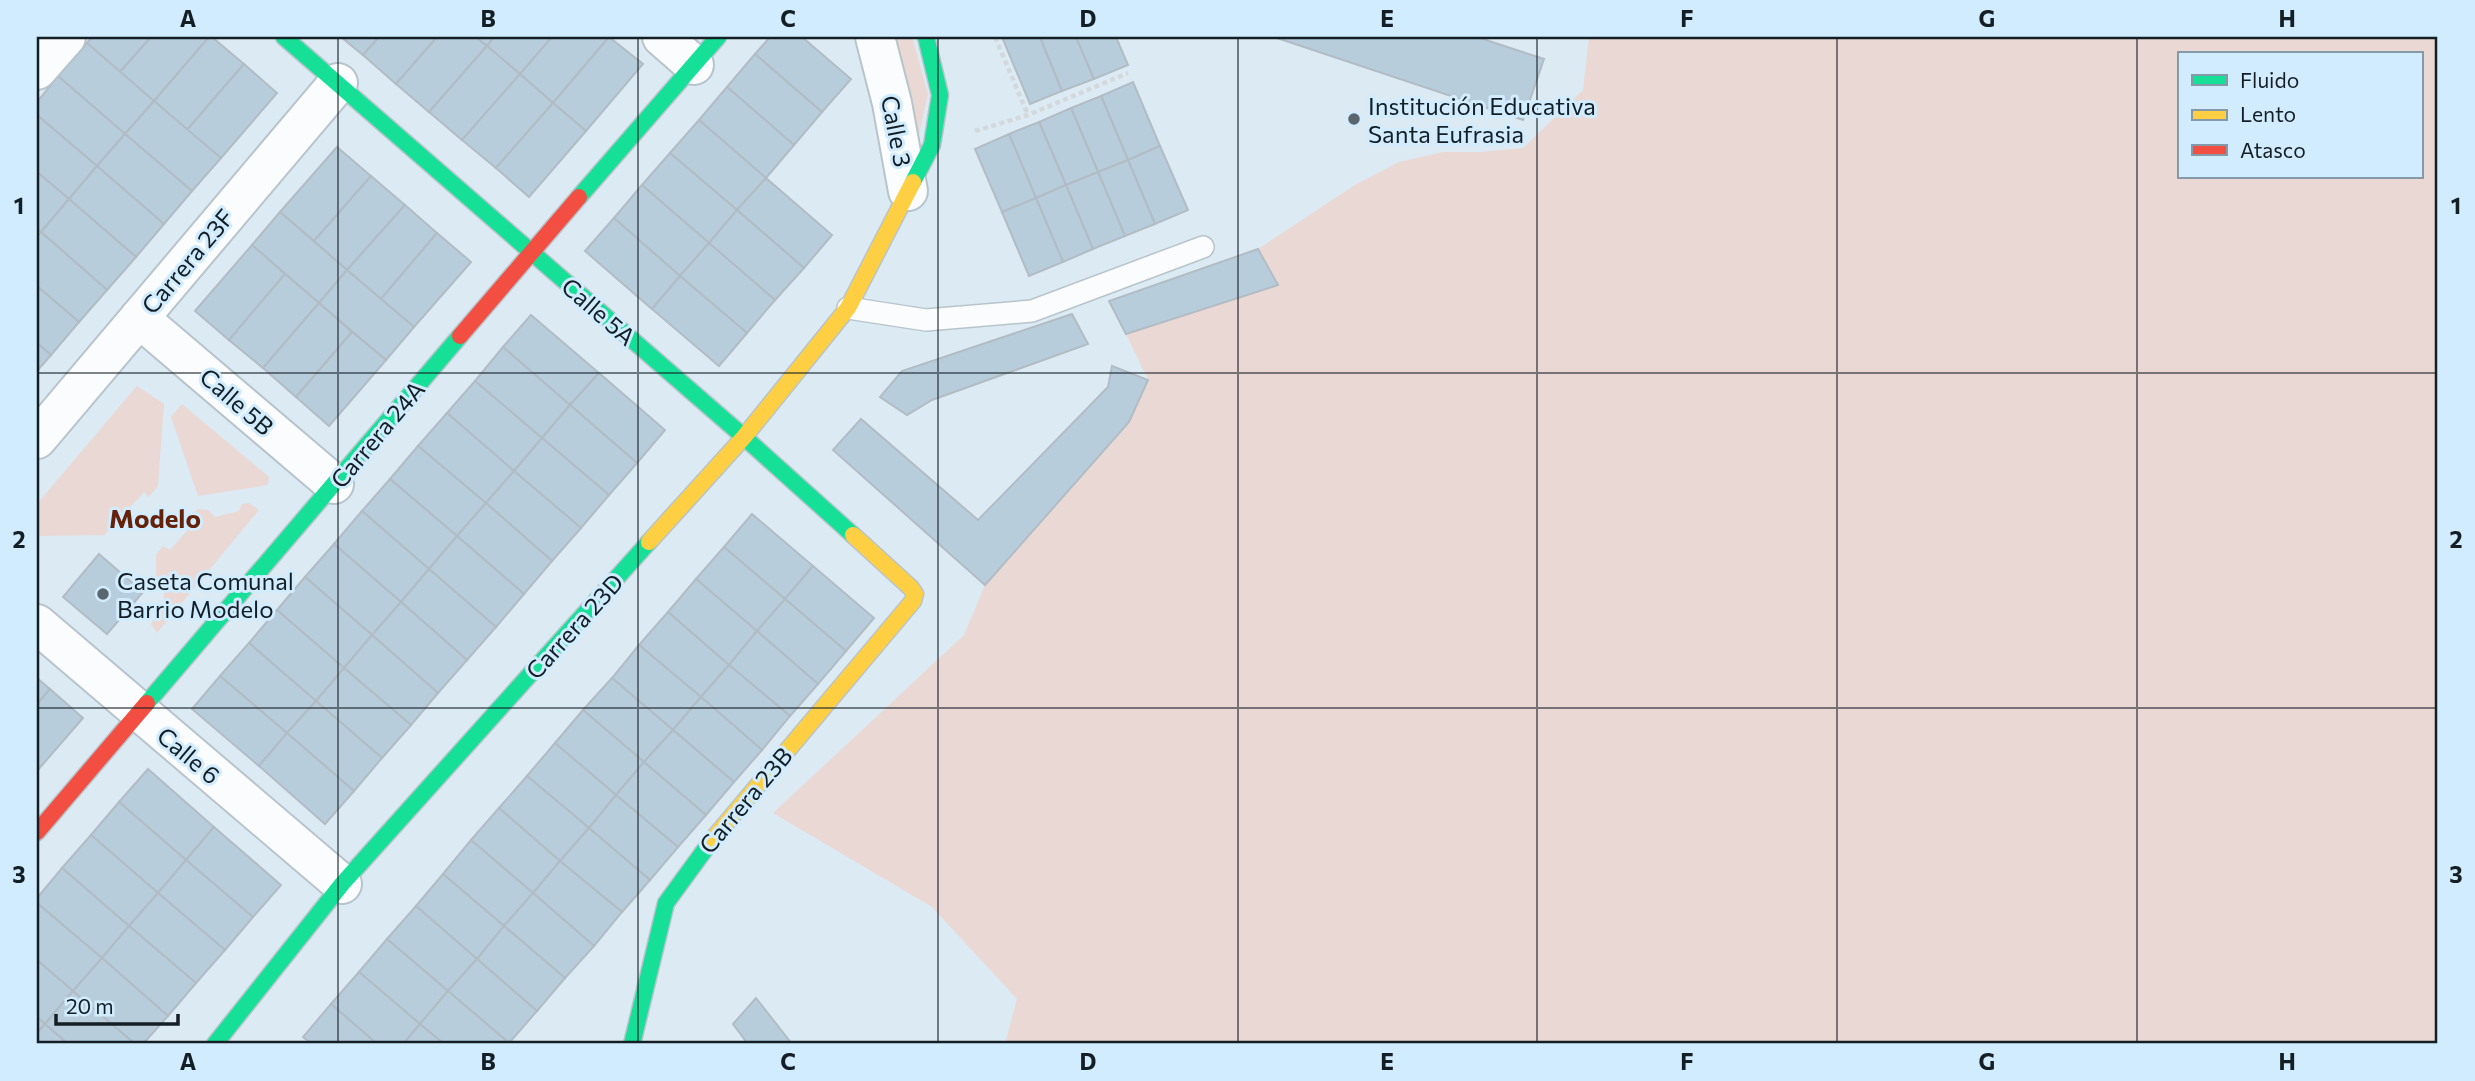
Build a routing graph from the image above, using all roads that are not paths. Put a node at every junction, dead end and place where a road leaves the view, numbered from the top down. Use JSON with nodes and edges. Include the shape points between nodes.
{"nodes":[{"id":1,"x":66,"y":37,"type":"edge"},
{"id":2,"x":284,"y":37,"type":"edge"},
{"id":3,"x":662,"y":37,"type":"edge"},
{"id":4,"x":875,"y":37,"type":"edge"},
{"id":5,"x":926,"y":37,"type":"edge"},
{"id":6,"x":706,"y":51,"type":"edge"},
{"id":7,"x":37,"y":71,"type":"edge"},
{"id":8,"x":338,"y":83,"type":"junction"},
{"id":9,"x":908,"y":191,"type":"junction"},
{"id":10,"x":1203,"y":247,"type":"dead end"},
{"id":11,"x":532,"y":252,"type":"junction"},
{"id":12,"x":848,"y":308,"type":"junction"},
{"id":13,"x":139,"y":318,"type":"junction"},
{"id":14,"x":744,"y":437,"type":"junction"},
{"id":15,"x":37,"y":439,"type":"edge"},
{"id":16,"x":334,"y":484,"type":"junction"},
{"id":17,"x":911,"y":587,"type":"joint"},
{"id":18,"x":37,"y":624,"type":"edge"},
{"id":19,"x":139,"y":713,"type":"junction"},
{"id":20,"x":37,"y":832,"type":"edge"},
{"id":21,"x":342,"y":884,"type":"junction"},
{"id":22,"x":215,"y":1044,"type":"edge"},
{"id":23,"x":632,"y":1044,"type":"edge"}],
"edges":[{"from":1,"to":7,"type":"street"},
{"from":2,"to":8,"type":"street","name":"Calle 5A"},
{"from":3,"to":6,"type":"street"},
{"from":4,"to":9,"type":"street","name":"Calle 3"},
{"from":5,"to":9,"type":"street","name":"Calle 3","via":[[940,95],[932,145]]},
{"from":6,"to":11,"type":"street","name":"Carrera 24A"},
{"from":8,"to":11,"type":"street","name":"Calle 5A"},
{"from":8,"to":13,"type":"street","name":"Carrera 23F"},
{"from":9,"to":12,"type":"street","name":"Carrera 23D"},
{"from":10,"to":12,"type":"lane","via":[[1032,310],[926,320]]},
{"from":11,"to":14,"type":"street","name":"Calle 5A"},
{"from":11,"to":16,"type":"street","name":"Carrera 24A"},
{"from":12,"to":14,"type":"street","name":"Carrera 23D"},
{"from":13,"to":15,"type":"street","name":"Carrera 23F"},
{"from":13,"to":16,"type":"street","name":"Calle 5B"},
{"from":14,"to":17,"type":"street","name":"Calle 5A"},
{"from":14,"to":21,"type":"street","name":"Carrera 23D"},
{"from":16,"to":19,"type":"street","name":"Carrera 24A"},
{"from":17,"to":23,"type":"street","name":"Carrera 23B","via":[[913,601],[702,851],[666,903]]},
{"from":18,"to":19,"type":"street","name":"Calle 6"},
{"from":19,"to":20,"type":"street","name":"Carrera 24A"},
{"from":19,"to":21,"type":"street","name":"Calle 6"},
{"from":21,"to":22,"type":"street","name":"Carrera 23D"}]}
